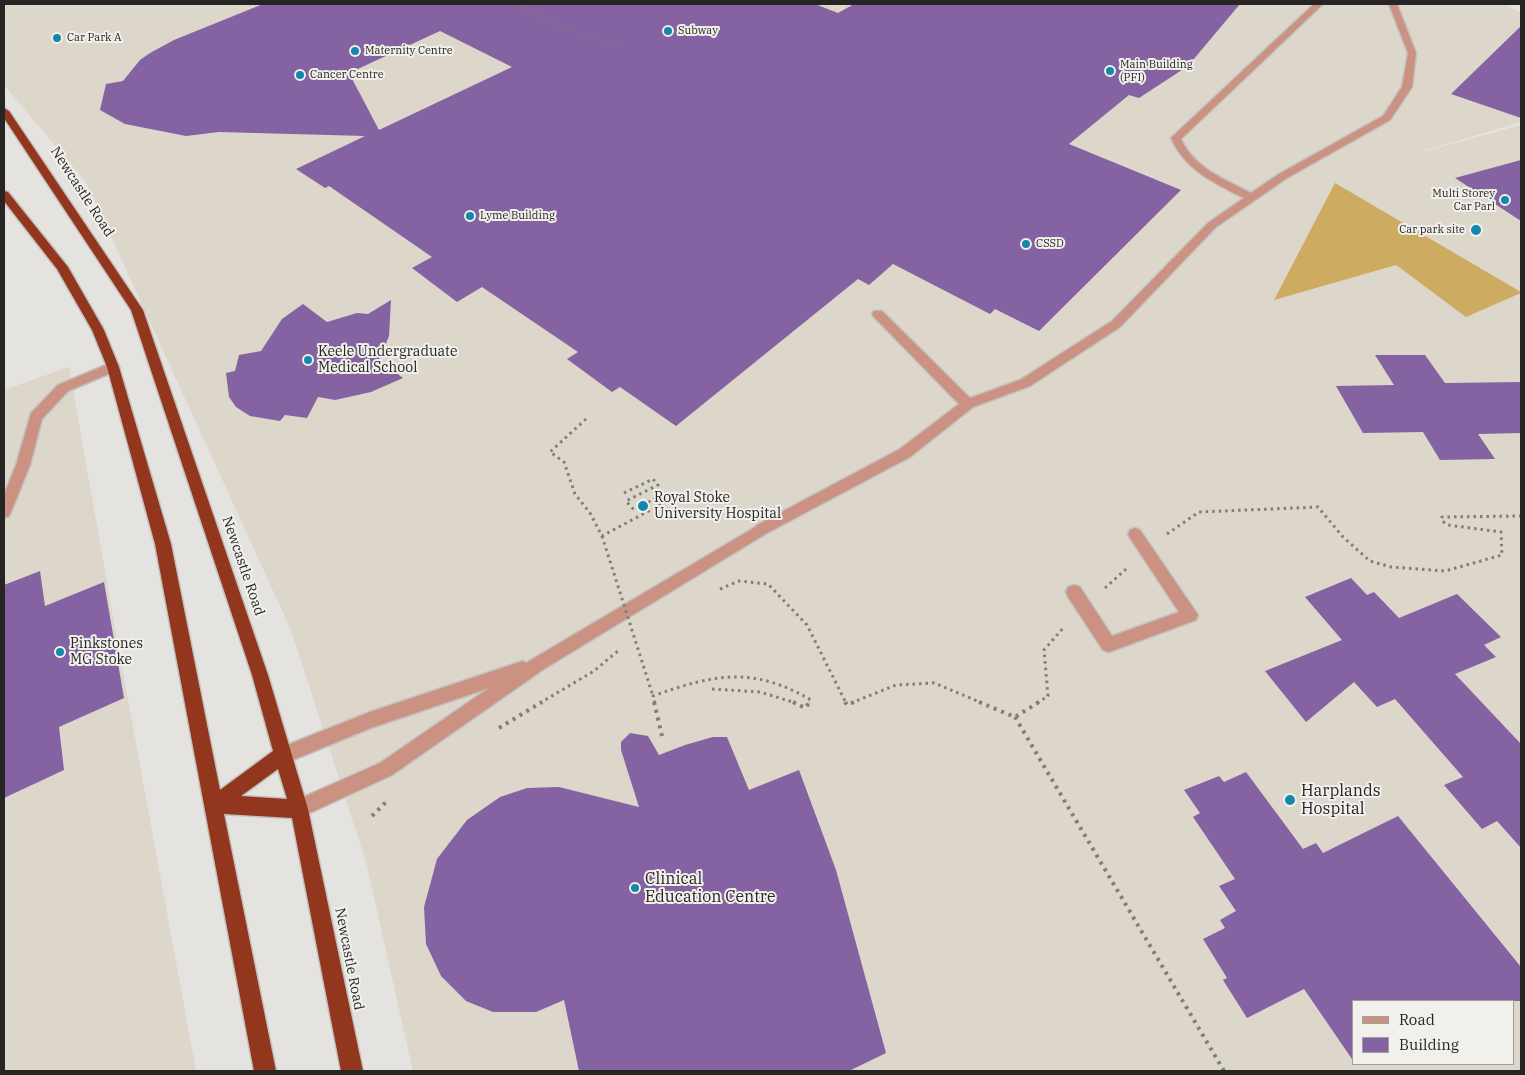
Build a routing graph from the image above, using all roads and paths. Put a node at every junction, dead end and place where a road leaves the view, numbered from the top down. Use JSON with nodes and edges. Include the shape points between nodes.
{"nodes":[{"id":1,"x":514,"y":4,"type":"edge"},
{"id":2,"x":1318,"y":4,"type":"edge"},
{"id":3,"x":1393,"y":4,"type":"edge"},
{"id":4,"x":621,"y":40,"type":"dead end"},
{"id":5,"x":4,"y":111,"type":"edge"},
{"id":6,"x":4,"y":194,"type":"edge"},
{"id":7,"x":1251,"y":198,"type":"junction"},
{"id":8,"x":878,"y":314,"type":"dead end"},
{"id":9,"x":112,"y":367,"type":"junction"},
{"id":10,"x":968,"y":404,"type":"junction"},
{"id":11,"x":586,"y":419,"type":"dead end"},
{"id":12,"x":624,"y":493,"type":"dead end"},
{"id":13,"x":4,"y":512,"type":"edge"},
{"id":14,"x":1521,"y":516,"type":"edge"},
{"id":15,"x":1135,"y":534,"type":"dead end"},
{"id":16,"x":602,"y":536,"type":"junction"},
{"id":17,"x":1147,"y":551,"type":"junction"},
{"id":18,"x":714,"y":591,"type":"dead end"},
{"id":19,"x":1074,"y":592,"type":"dead end"},
{"id":20,"x":1086,"y":606,"type":"junction"},
{"id":21,"x":642,"y":630,"type":"dead end"},
{"id":22,"x":628,"y":642,"type":"dead end"},
{"id":23,"x":621,"y":648,"type":"dead end"},
{"id":24,"x":538,"y":664,"type":"junction"},
{"id":25,"x":712,"y":689,"type":"dead end"},
{"id":26,"x":653,"y":696,"type":"junction"},
{"id":27,"x":1015,"y":718,"type":"junction"},
{"id":28,"x":496,"y":730,"type":"dead end"},
{"id":29,"x":662,"y":736,"type":"dead end"},
{"id":30,"x":283,"y":755,"type":"junction"},
{"id":31,"x":390,"y":797,"type":"dead end"},
{"id":32,"x":215,"y":804,"type":"junction"},
{"id":33,"x":300,"y":809,"type":"junction"},
{"id":34,"x":372,"y":816,"type":"dead end"},
{"id":35,"x":265,"y":1071,"type":"edge"},
{"id":36,"x":352,"y":1071,"type":"edge"},
{"id":37,"x":1224,"y":1071,"type":"edge"}],
"edges":[{"from":1,"to":4,"type":"path","via":[[562,27],[612,44]]},
{"from":2,"to":7,"type":"street","via":[[1176,138],[1180,151],[1200,169]]},
{"from":3,"to":7,"type":"street","via":[[1412,53],[1407,87],[1386,118],[1283,176]]},
{"from":5,"to":30,"type":"highway","name":"Newcastle Road","via":[[137,310],[260,675]]},
{"from":6,"to":9,"type":"highway","via":[[62,267],[98,330]]},
{"from":7,"to":10,"type":"street","via":[[1212,225],[1116,324],[1025,383]]},
{"from":8,"to":10,"type":"street"},
{"from":9,"to":13,"type":"street","via":[[62,388],[36,417]]},
{"from":9,"to":32,"type":"highway","via":[[163,544]]},
{"from":10,"to":24,"type":"street","via":[[905,452],[762,529]]},
{"from":11,"to":16,"type":"path","via":[[550,452],[564,462],[575,494]]},
{"from":12,"to":16,"type":"path","via":[[653,479],[658,485],[626,501],[634,510],[665,493],[671,499]]},
{"from":14,"to":17,"type":"path","via":[[1442,517],[1448,525],[1501,532],[1502,555],[1445,571],[1391,567],[1370,561],[1343,538],[1318,507],[1199,512]]},
{"from":15,"to":17,"type":"street"},
{"from":16,"to":26,"type":"path","bridge":true},
{"from":17,"to":20,"type":"path"},
{"from":17,"to":20,"type":"street","via":[[1190,614],[1109,645]]},
{"from":18,"to":27,"type":"path","via":[[739,581],[768,584],[808,625],[847,705],[896,685],[934,683]]},
{"from":19,"to":20,"type":"street"},
{"from":20,"to":27,"type":"path","via":[[1044,650],[1048,696]]},
{"from":21,"to":22,"type":"path"},
{"from":23,"to":28,"type":"path","via":[[594,672]]},
{"from":24,"to":30,"type":"street","via":[[370,720]]},
{"from":24,"to":33,"type":"street","via":[[386,769]]},
{"from":25,"to":26,"type":"path","via":[[740,688],[766,692],[805,708],[811,700],[796,689],[741,674],[686,683]]},
{"from":26,"to":29,"type":"path"},
{"from":27,"to":37,"type":"path"},
{"from":30,"to":32,"type":"highway"},
{"from":30,"to":33,"type":"highway","name":"Newcastle Road"},
{"from":31,"to":34,"type":"path"},
{"from":32,"to":33,"type":"highway"},
{"from":32,"to":35,"type":"highway"},
{"from":33,"to":36,"type":"highway","name":"Newcastle Road"}]}
